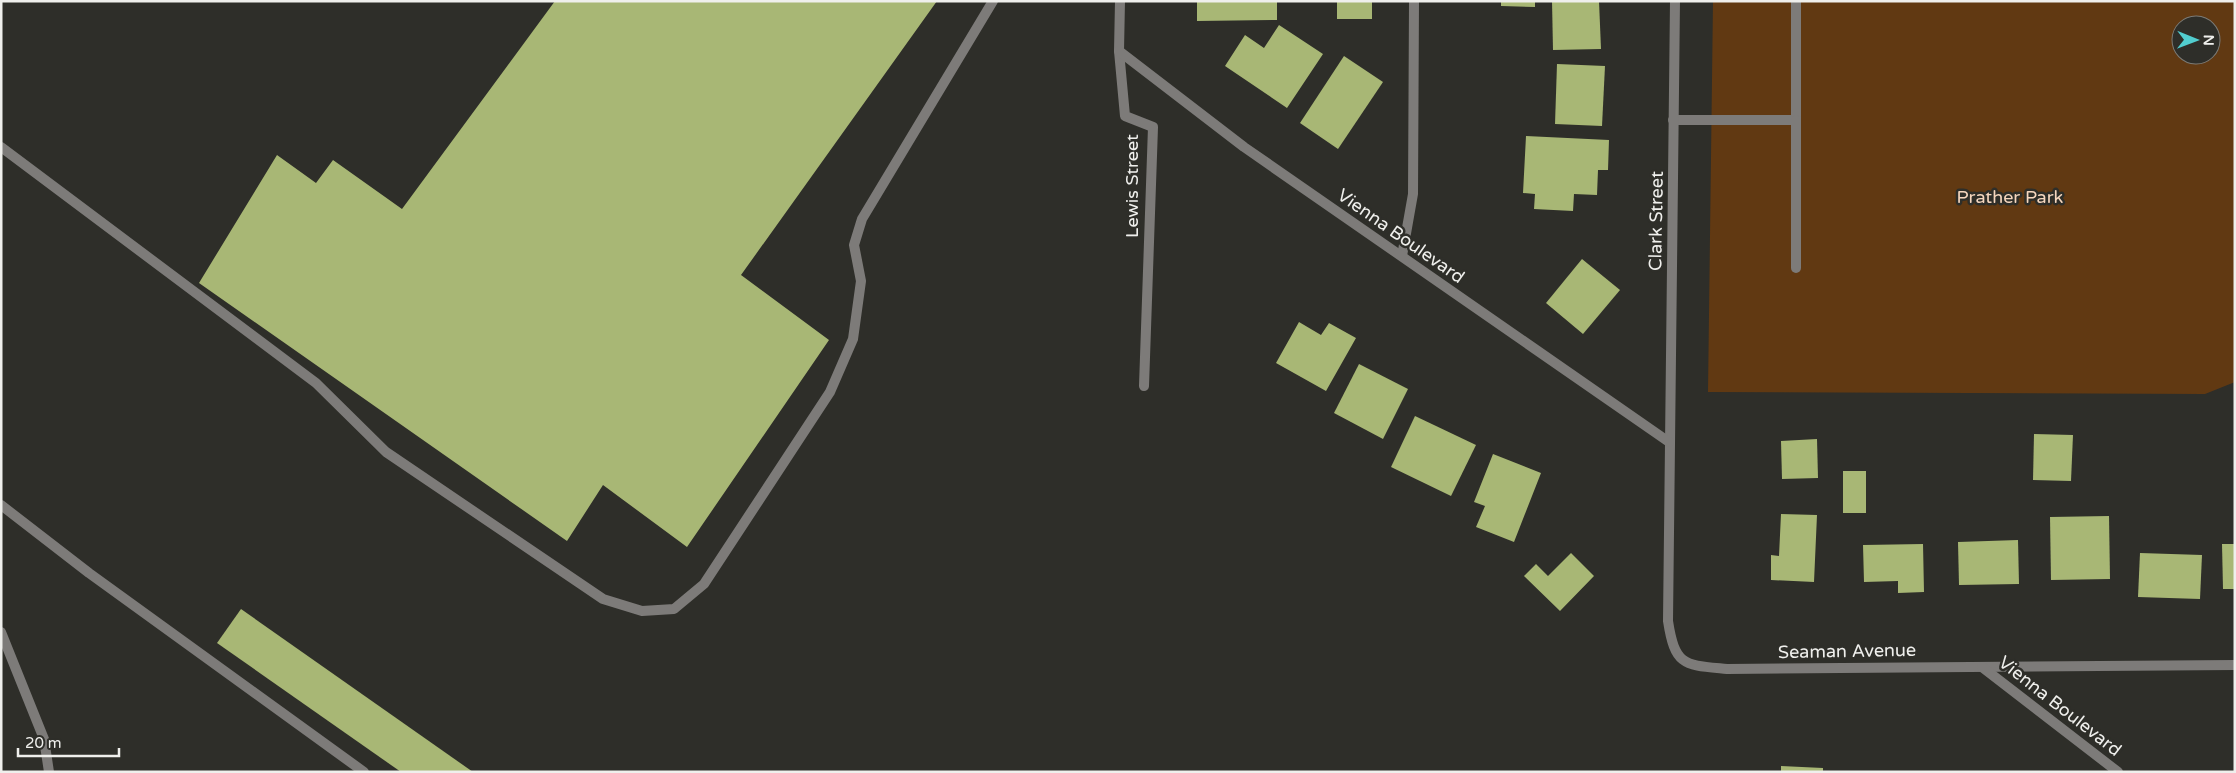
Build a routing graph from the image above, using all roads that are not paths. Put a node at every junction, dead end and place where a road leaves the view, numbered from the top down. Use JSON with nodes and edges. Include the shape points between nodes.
{"nodes":[{"id":1,"x":992,"y":1,"type":"edge"},
{"id":2,"x":1120,"y":1,"type":"edge"},
{"id":3,"x":1414,"y":1,"type":"edge"},
{"id":4,"x":1675,"y":1,"type":"edge"},
{"id":5,"x":1796,"y":1,"type":"edge"},
{"id":6,"x":1119,"y":51,"type":"junction"},
{"id":7,"x":1673,"y":120,"type":"junction"},
{"id":8,"x":1796,"y":120,"type":"junction"},
{"id":9,"x":1,"y":148,"type":"edge"},
{"id":10,"x":1402,"y":256,"type":"junction"},
{"id":11,"x":1796,"y":268,"type":"dead end"},
{"id":12,"x":1144,"y":386,"type":"dead end"},
{"id":13,"x":1669,"y":442,"type":"junction"},
{"id":14,"x":1,"y":505,"type":"edge"},
{"id":15,"x":1,"y":632,"type":"edge"},
{"id":16,"x":2235,"y":665,"type":"edge"},
{"id":17,"x":1982,"y":666,"type":"junction"},
{"id":18,"x":49,"y":772,"type":"edge"},
{"id":19,"x":364,"y":772,"type":"edge"},
{"id":20,"x":2118,"y":772,"type":"edge"}],
"edges":[{"from":1,"to":9,"type":"street","via":[[862,219],[854,245],[861,281],[853,339],[830,392],[704,584],[674,609],[642,611],[603,599],[386,452],[316,383]]},
{"from":2,"to":6,"type":"street","name":"Lewis Street"},
{"from":3,"to":10,"type":"street","via":[[1413,194]]},
{"from":4,"to":7,"type":"street","name":"Clark Street"},
{"from":5,"to":8,"type":"street"},
{"from":6,"to":10,"type":"street","name":"Vienna Boulevard","via":[[1244,147]]},
{"from":6,"to":12,"type":"street","name":"Lewis Street","via":[[1125,116],[1153,127]]},
{"from":7,"to":8,"type":"street"},
{"from":7,"to":13,"type":"street","name":"Clark Street"},
{"from":8,"to":11,"type":"street"},
{"from":10,"to":13,"type":"street","name":"Vienna Boulevard"},
{"from":13,"to":17,"type":"street","name":"Seaman Avenue","via":[[1668,621],[1671,642],[1678,655],[1691,665],[1727,669]]},
{"from":14,"to":19,"type":"street"},
{"from":15,"to":18,"type":"street","via":[[44,739]]},
{"from":16,"to":17,"type":"street","name":"Seaman Avenue"},
{"from":17,"to":20,"type":"street","name":"Vienna Boulevard"}]}
